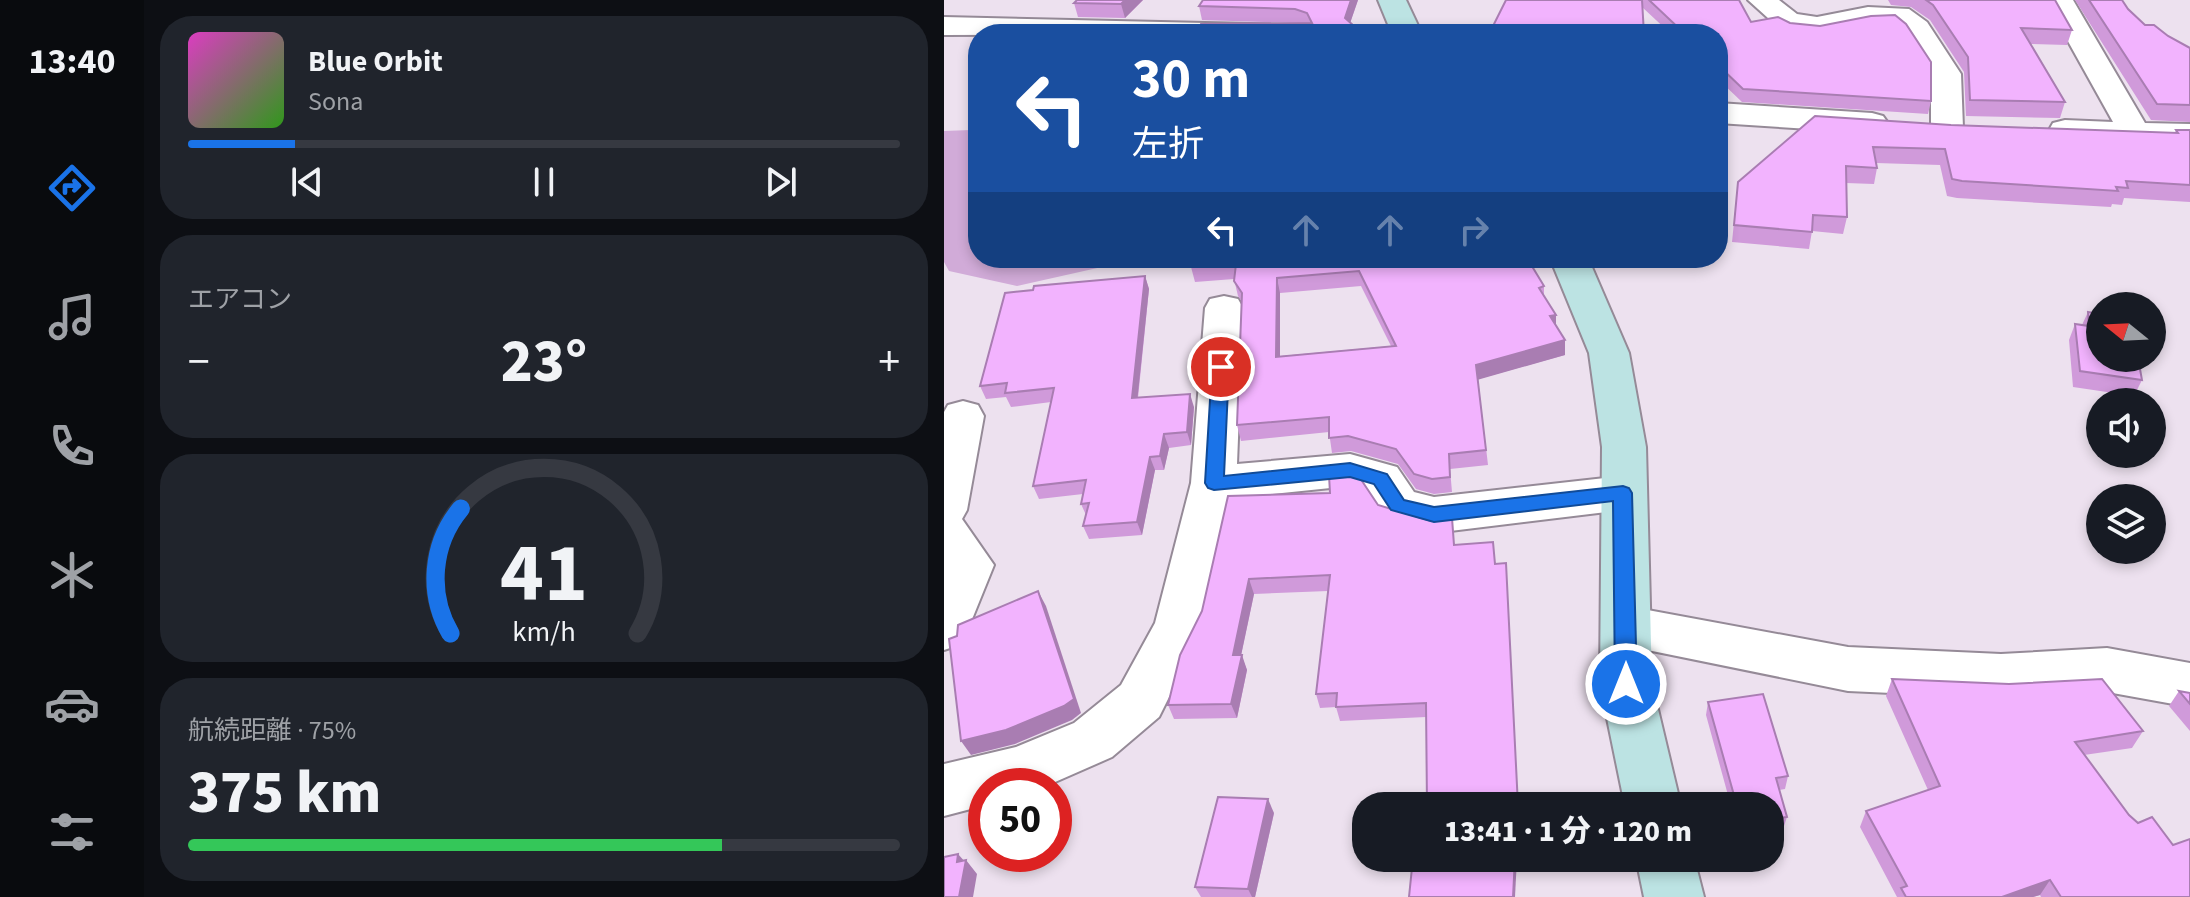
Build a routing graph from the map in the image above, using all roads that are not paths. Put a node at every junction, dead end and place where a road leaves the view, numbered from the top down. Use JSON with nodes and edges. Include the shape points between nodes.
{"nodes":[{"id":1,"x":1392,"y":0,"type":"edge"},
{"id":2,"x":1762,"y":0,"type":"edge"},
{"id":3,"x":2059,"y":0,"type":"edge"},
{"id":4,"x":1402,"y":24,"type":"edge"},
{"id":5,"x":944,"y":26,"type":"edge"},
{"id":6,"x":968,"y":27,"type":"edge"},
{"id":7,"x":1728,"y":114,"type":"edge"},
{"id":8,"x":2041,"y":130,"type":"edge"},
{"id":9,"x":2134,"y":131,"type":"junction"},
{"id":10,"x":2190,"y":134,"type":"edge"},
{"id":11,"x":1573,"y":268,"type":"edge"},
{"id":12,"x":1224,"y":308,"type":"dead end"},
{"id":13,"x":963,"y":416,"type":"dead end"},
{"id":14,"x":1214,"y":483,"type":"junction"},
{"id":15,"x":1623,"y":493,"type":"junction"},
{"id":16,"x":944,"y":510,"type":"edge"},
{"id":17,"x":944,"y":530,"type":"edge"},
{"id":18,"x":1626,"y":627,"type":"junction"},
{"id":19,"x":944,"y":629,"type":"edge"},
{"id":20,"x":2190,"y":685,"type":"edge"},
{"id":21,"x":944,"y":790,"type":"edge"},
{"id":22,"x":1650,"y":792,"type":"edge"},
{"id":23,"x":1668,"y":872,"type":"edge"},
{"id":24,"x":1674,"y":897,"type":"edge"}],
"edges":[{"from":1,"to":4,"type":"main road"},
{"from":2,"to":7,"type":"street","via":[[1788,21],[1817,26],[1899,15],[1917,28],[1946,74],[1936,127]]},
{"from":3,"to":9,"type":"street"},
{"from":5,"to":6,"type":"street"},
{"from":8,"to":9,"type":"street"},
{"from":9,"to":10,"type":"street"},
{"from":11,"to":15,"type":"main road","via":[[1609,353],[1624,447]]},
{"from":12,"to":14,"type":"street"},
{"from":13,"to":16,"type":"street"},
{"from":14,"to":15,"type":"street","via":[[1350,470],[1381,479],[1398,505],[1434,515]]},
{"from":14,"to":21,"type":"street","via":[[1180,625],[1140,701],[1093,740],[1020,771]]},
{"from":15,"to":18,"type":"main road"},
{"from":17,"to":19,"type":"street","via":[[970,565]]},
{"from":18,"to":20,"type":"street","via":[[1848,669],[2001,676],[2107,670]]},
{"from":18,"to":22,"type":"main road","via":[[1626,684]]},
{"from":23,"to":24,"type":"main road"}]}
